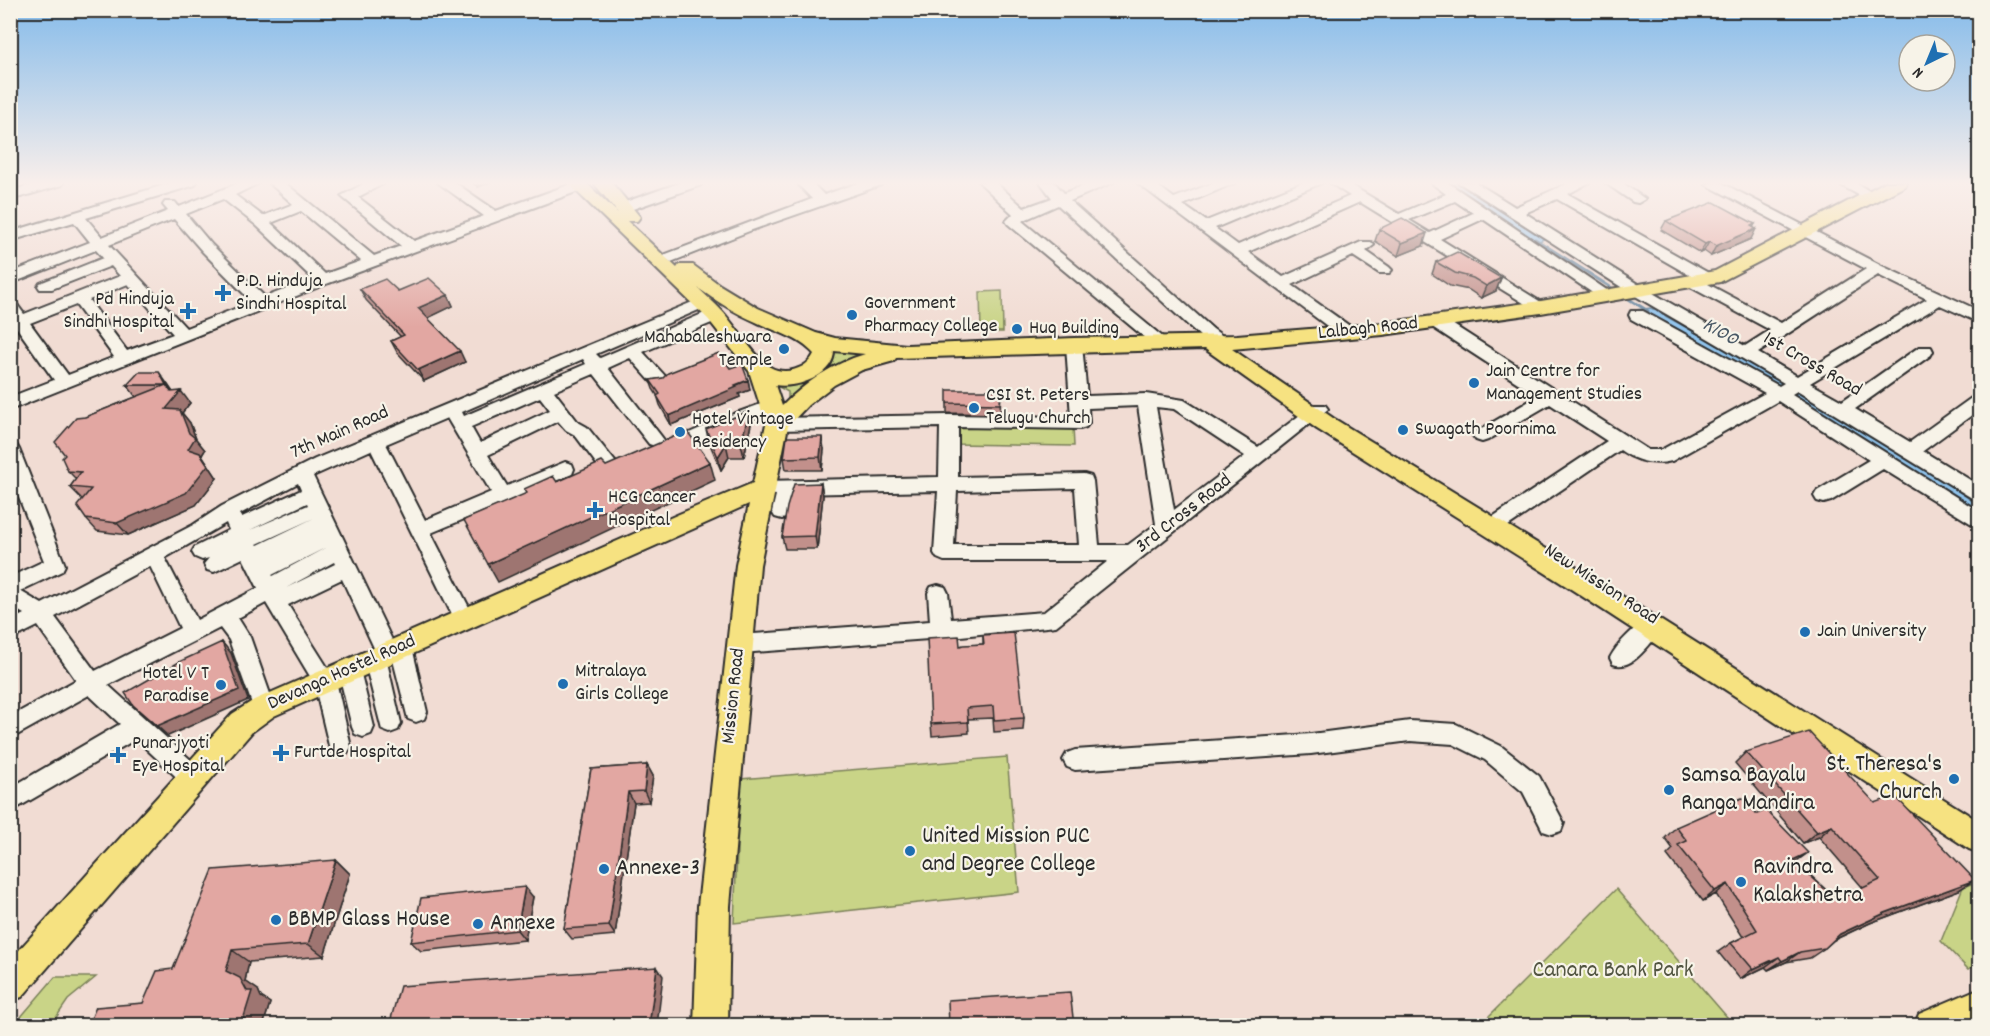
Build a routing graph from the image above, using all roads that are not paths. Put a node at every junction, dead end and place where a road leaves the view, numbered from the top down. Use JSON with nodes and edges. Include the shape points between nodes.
{"nodes":[{"id":1,"x":32,"y":230,"type":"edge"},
{"id":2,"x":87,"y":230,"type":"edge"},
{"id":3,"x":133,"y":230,"type":"edge"},
{"id":4,"x":193,"y":230,"type":"edge"},
{"id":5,"x":270,"y":230,"type":"edge"},
{"id":6,"x":333,"y":230,"type":"edge"},
{"id":7,"x":391,"y":230,"type":"edge"},
{"id":8,"x":460,"y":230,"type":"edge"},
{"id":9,"x":630,"y":230,"type":"edge"},
{"id":10,"x":645,"y":230,"type":"edge"},
{"id":11,"x":740,"y":230,"type":"edge"},
{"id":12,"x":1024,"y":230,"type":"edge"},
{"id":13,"x":1095,"y":230,"type":"edge"},
{"id":14,"x":1209,"y":230,"type":"edge"},
{"id":15,"x":1273,"y":230,"type":"edge"},
{"id":16,"x":1414,"y":230,"type":"edge"},
{"id":17,"x":1447,"y":230,"type":"edge"},
{"id":18,"x":1515,"y":230,"type":"edge"},
{"id":19,"x":1539,"y":230,"type":"edge"},
{"id":20,"x":1618,"y":230,"type":"edge"},
{"id":21,"x":1802,"y":230,"type":"edge"},
{"id":22,"x":1808,"y":230,"type":"edge"},
{"id":23,"x":1805,"y":232,"type":"junction"},
{"id":24,"x":10,"y":237,"type":"edge"},
{"id":25,"x":1428,"y":239,"type":"junction"},
{"id":26,"x":98,"y":244,"type":"junction"},
{"id":27,"x":413,"y":248,"type":"junction"},
{"id":28,"x":1237,"y":251,"type":"junction"},
{"id":29,"x":671,"y":256,"type":"junction"},
{"id":30,"x":114,"y":259,"type":"junction"},
{"id":31,"x":372,"y":262,"type":"junction"},
{"id":32,"x":1877,"y":269,"type":"junction"},
{"id":33,"x":1384,"y":270,"type":"dead end"},
{"id":34,"x":132,"y":277,"type":"junction"},
{"id":35,"x":10,"y":279,"type":"edge"},
{"id":36,"x":1698,"y":279,"type":"junction"},
{"id":37,"x":323,"y":280,"type":"junction"},
{"id":38,"x":1281,"y":284,"type":"junction"},
{"id":39,"x":46,"y":286,"type":"dead end"},
{"id":40,"x":1625,"y":294,"type":"junction"},
{"id":41,"x":79,"y":298,"type":"junction"},
{"id":42,"x":1938,"y":299,"type":"junction"},
{"id":43,"x":263,"y":304,"type":"junction"},
{"id":44,"x":10,"y":306,"type":"edge"},
{"id":45,"x":1541,"y":307,"type":"junction"},
{"id":46,"x":708,"y":309,"type":"junction"},
{"id":47,"x":1637,"y":315,"type":"dead end"},
{"id":48,"x":1980,"y":318,"type":"edge"},
{"id":49,"x":1435,"y":321,"type":"junction"},
{"id":50,"x":16,"y":323,"type":"edge"},
{"id":51,"x":1782,"y":330,"type":"junction"},
{"id":52,"x":1345,"y":331,"type":"junction"},
{"id":53,"x":183,"y":335,"type":"junction"},
{"id":54,"x":812,"y":339,"type":"junction"},
{"id":55,"x":1216,"y":342,"type":"junction"},
{"id":56,"x":1162,"y":343,"type":"junction"},
{"id":57,"x":1074,"y":345,"type":"junction"},
{"id":58,"x":633,"y":351,"type":"junction"},
{"id":59,"x":1925,"y":351,"type":"dead end"},
{"id":60,"x":907,"y":352,"type":"junction"},
{"id":61,"x":1746,"y":353,"type":"junction"},
{"id":62,"x":124,"y":359,"type":"junction"},
{"id":63,"x":591,"y":359,"type":"junction"},
{"id":64,"x":760,"y":371,"type":"junction"},
{"id":65,"x":660,"y":381,"type":"edge"},
{"id":66,"x":64,"y":382,"type":"junction"},
{"id":67,"x":1786,"y":388,"type":"junction"},
{"id":68,"x":543,"y":390,"type":"junction"},
{"id":69,"x":1551,"y":396,"type":"junction"},
{"id":70,"x":1146,"y":400,"type":"junction"},
{"id":71,"x":1980,"y":400,"type":"edge"},
{"id":72,"x":1078,"y":402,"type":"junction"},
{"id":73,"x":10,"y":404,"type":"edge"},
{"id":74,"x":1843,"y":409,"type":"junction"},
{"id":75,"x":1316,"y":411,"type":"junction"},
{"id":76,"x":560,"y":412,"type":"junction"},
{"id":77,"x":775,"y":415,"type":"junction"},
{"id":78,"x":455,"y":417,"type":"junction"},
{"id":79,"x":949,"y":421,"type":"junction"},
{"id":80,"x":1482,"y":435,"type":"dead end"},
{"id":81,"x":375,"y":440,"type":"junction"},
{"id":82,"x":1620,"y":441,"type":"junction"},
{"id":83,"x":10,"y":449,"type":"edge"},
{"id":84,"x":1910,"y":451,"type":"junction"},
{"id":85,"x":477,"y":452,"type":"junction"},
{"id":86,"x":650,"y":453,"type":"junction"},
{"id":87,"x":1259,"y":456,"type":"junction"},
{"id":88,"x":1884,"y":460,"type":"junction"},
{"id":89,"x":565,"y":469,"type":"dead end"},
{"id":90,"x":303,"y":474,"type":"junction"},
{"id":91,"x":15,"y":480,"type":"edge"},
{"id":92,"x":948,"y":484,"type":"junction"},
{"id":93,"x":776,"y":487,"type":"junction"},
{"id":94,"x":1978,"y":494,"type":"edge"},
{"id":95,"x":503,"y":496,"type":"junction"},
{"id":96,"x":1824,"y":496,"type":"dead end"},
{"id":97,"x":782,"y":512,"type":"dead end"},
{"id":98,"x":1501,"y":521,"type":"junction"},
{"id":99,"x":1980,"y":522,"type":"edge"},
{"id":100,"x":1167,"y":528,"type":"junction"},
{"id":101,"x":420,"y":530,"type":"junction"},
{"id":102,"x":332,"y":536,"type":"junction"},
{"id":103,"x":1090,"y":552,"type":"junction"},
{"id":104,"x":1133,"y":553,"type":"junction"},
{"id":105,"x":154,"y":555,"type":"junction"},
{"id":106,"x":208,"y":558,"type":"dead end"},
{"id":107,"x":256,"y":561,"type":"junction"},
{"id":108,"x":10,"y":586,"type":"edge"},
{"id":109,"x":938,"y":593,"type":"dead end"},
{"id":110,"x":10,"y":595,"type":"edge"},
{"id":111,"x":41,"y":614,"type":"junction"},
{"id":112,"x":225,"y":616,"type":"junction"},
{"id":113,"x":464,"y":620,"type":"junction"},
{"id":114,"x":1654,"y":625,"type":"junction"},
{"id":115,"x":942,"y":629,"type":"junction"},
{"id":116,"x":10,"y":631,"type":"edge"},
{"id":117,"x":193,"y":632,"type":"junction"},
{"id":118,"x":740,"y":644,"type":"junction"},
{"id":119,"x":388,"y":653,"type":"junction"},
{"id":120,"x":1621,"y":658,"type":"dead end"},
{"id":121,"x":337,"y":676,"type":"junction"},
{"id":122,"x":91,"y":683,"type":"junction"},
{"id":123,"x":264,"y":708,"type":"junction"},
{"id":124,"x":417,"y":711,"type":"dead end"},
{"id":125,"x":390,"y":723,"type":"dead end"},
{"id":126,"x":138,"y":726,"type":"junction"},
{"id":127,"x":363,"y":727,"type":"dead end"},
{"id":128,"x":10,"y":729,"type":"edge"},
{"id":129,"x":339,"y":747,"type":"dead end"},
{"id":130,"x":1075,"y":760,"type":"dead end"},
{"id":131,"x":195,"y":779,"type":"junction"},
{"id":132,"x":10,"y":801,"type":"edge"},
{"id":133,"x":1552,"y":823,"type":"dead end"},
{"id":134,"x":1980,"y":828,"type":"edge"},
{"id":135,"x":1980,"y":839,"type":"edge"},
{"id":136,"x":10,"y":985,"type":"edge"},
{"id":137,"x":1980,"y":1005,"type":"edge"},
{"id":138,"x":711,"y":1026,"type":"edge"},
{"id":139,"x":1931,"y":1026,"type":"edge"}],
"edges":[{"from":1,"to":24,"type":"street"},
{"from":2,"to":26,"type":"street"},
{"from":3,"to":26,"type":"street"},
{"from":4,"to":43,"type":"street"},
{"from":5,"to":37,"type":"street"},
{"from":6,"to":31,"type":"street"},
{"from":7,"to":27,"type":"street"},
{"from":8,"to":27,"type":"street"},
{"from":9,"to":46,"type":"main road","name":"Mission Road"},
{"from":10,"to":29,"type":"main road"},
{"from":11,"to":29,"type":"street"},
{"from":12,"to":56,"type":"street"},
{"from":13,"to":55,"type":"street"},
{"from":14,"to":28,"type":"street"},
{"from":15,"to":28,"type":"street"},
{"from":16,"to":25,"type":"street"},
{"from":17,"to":25,"type":"street"},
{"from":18,"to":40,"type":"street"},
{"from":19,"to":40,"type":"street","name":"1st Cross Road"},
{"from":20,"to":36,"type":"street"},
{"from":21,"to":23,"type":"street"},
{"from":22,"to":23,"type":"main road","name":"Lalbagh Road"},
{"from":23,"to":32,"type":"street"},
{"from":23,"to":36,"type":"main road","name":"Lalbagh Road","via":[[1720,276]]},
{"from":25,"to":45,"type":"street"},
{"from":26,"to":30,"type":"street"},
{"from":26,"to":35,"type":"street"},
{"from":27,"to":31,"type":"street"},
{"from":28,"to":38,"type":"street"},
{"from":29,"to":54,"type":"main road","via":[[703,284],[732,302]]},
{"from":30,"to":34,"type":"street"},
{"from":30,"to":39,"type":"street"},
{"from":31,"to":37,"type":"street"},
{"from":32,"to":42,"type":"street"},
{"from":32,"to":51,"type":"street"},
{"from":33,"to":38,"type":"street","via":[[1360,247]]},
{"from":34,"to":41,"type":"street"},
{"from":34,"to":53,"type":"street"},
{"from":36,"to":40,"type":"main road","name":"Lalbagh Road"},
{"from":36,"to":51,"type":"street"},
{"from":37,"to":43,"type":"street"},
{"from":38,"to":52,"type":"street"},
{"from":40,"to":45,"type":"main road","name":"Lalbagh Road"},
{"from":40,"to":61,"type":"street","name":"1st Cross Road"},
{"from":41,"to":50,"type":"street"},
{"from":41,"to":62,"type":"street"},
{"from":42,"to":48,"type":"street"},
{"from":42,"to":67,"type":"street"},
{"from":43,"to":53,"type":"street"},
{"from":44,"to":50,"type":"street"},
{"from":45,"to":49,"type":"main road","name":"Lalbagh Road"},
{"from":46,"to":58,"type":"street"},
{"from":46,"to":63,"type":"street","name":"7th Main Road"},
{"from":46,"to":64,"type":"main road","name":"Mission Road"},
{"from":47,"to":67,"type":"street"},
{"from":49,"to":52,"type":"main road","name":"Lalbagh Road"},
{"from":49,"to":69,"type":"street"},
{"from":50,"to":66,"type":"street"},
{"from":51,"to":61,"type":"street"},
{"from":52,"to":55,"type":"main road","name":"Lalbagh Road"},
{"from":53,"to":62,"type":"street"},
{"from":54,"to":60,"type":"main road","name":"Lalbagh Road"},
{"from":54,"to":64,"type":"main road","via":[[825,353],[824,359],[807,373],[782,379]]},
{"from":55,"to":56,"type":"main road","name":"Lalbagh Road"},
{"from":55,"to":75,"type":"main road","via":[[1247,371]]},
{"from":56,"to":57,"type":"main road","name":"Lalbagh Road"},
{"from":57,"to":60,"type":"main road","name":"Lalbagh Road"},
{"from":57,"to":72,"type":"street"},
{"from":58,"to":63,"type":"street"},
{"from":58,"to":65,"type":"street"},
{"from":59,"to":74,"type":"street"},
{"from":60,"to":77,"type":"main road","via":[[846,368]]},
{"from":61,"to":67,"type":"street","name":"1st Cross Road"},
{"from":62,"to":66,"type":"street"},
{"from":63,"to":68,"type":"street"},
{"from":63,"to":78,"type":"street","name":"7th Main Road"},
{"from":63,"to":86,"type":"street"},
{"from":64,"to":77,"type":"main road","name":"Mission Road"},
{"from":66,"to":73,"type":"street"},
{"from":67,"to":74,"type":"street","name":"1st Cross Road"},
{"from":67,"to":82,"type":"street","via":[[1665,456],[1652,459]]},
{"from":67,"to":88,"type":"street"},
{"from":68,"to":76,"type":"street"},
{"from":68,"to":78,"type":"street"},
{"from":69,"to":80,"type":"street"},
{"from":69,"to":82,"type":"street"},
{"from":70,"to":72,"type":"street"},
{"from":70,"to":87,"type":"street","via":[[1178,404]]},
{"from":70,"to":100,"type":"street"},
{"from":71,"to":84,"type":"street"},
{"from":72,"to":79,"type":"street","via":[[1080,423]]},
{"from":74,"to":84,"type":"street","name":"1st Cross Road"},
{"from":75,"to":87,"type":"street","name":"3rd Cross Road"},
{"from":75,"to":98,"type":"main road","name":"New Mission Road"},
{"from":75,"to":114,"type":"main road"},
{"from":76,"to":85,"type":"street"},
{"from":76,"to":86,"type":"street","via":[[581,431],[614,473]]},
{"from":77,"to":79,"type":"street"},
{"from":77,"to":86,"type":"street","via":[[734,420]]},
{"from":77,"to":93,"type":"main road","name":"Mission Road"},
{"from":78,"to":81,"type":"street","name":"7th Main Road"},
{"from":78,"to":85,"type":"street"},
{"from":79,"to":92,"type":"street"},
{"from":81,"to":90,"type":"street","name":"7th Main Road"},
{"from":81,"to":101,"type":"street"},
{"from":82,"to":98,"type":"street"},
{"from":83,"to":91,"type":"street"},
{"from":84,"to":94,"type":"street","name":"1st Cross Road"},
{"from":85,"to":95,"type":"street"},
{"from":87,"to":100,"type":"street","name":"3rd Cross Road"},
{"from":88,"to":96,"type":"street"},
{"from":88,"to":99,"type":"street"},
{"from":89,"to":95,"type":"street"},
{"from":90,"to":102,"type":"street"},
{"from":90,"to":107,"type":"street","name":"7th Main Road"},
{"from":91,"to":108,"type":"street","via":[[55,565]]},
{"from":92,"to":93,"type":"street"},
{"from":92,"to":103,"type":"street","via":[[1084,480]]},
{"from":92,"to":103,"type":"street","via":[[944,554]]},
{"from":93,"to":97,"type":"street"},
{"from":93,"to":113,"type":"main road","name":"Devanga Hostel Road"},
{"from":93,"to":118,"type":"main road","name":"Mission Road","via":[[747,565]]},
{"from":95,"to":101,"type":"street"},
{"from":98,"to":114,"type":"main road","name":"New Mission Road"},
{"from":100,"to":104,"type":"street","name":"3rd Cross Road"},
{"from":101,"to":113,"type":"street"},
{"from":102,"to":107,"type":"street"},
{"from":102,"to":107,"type":"street"},
{"from":102,"to":107,"type":"street"},
{"from":102,"to":119,"type":"street"},
{"from":103,"to":104,"type":"street"},
{"from":104,"to":115,"type":"street","name":"3rd Cross Road","via":[[1049,620]]},
{"from":105,"to":107,"type":"street","name":"7th Main Road","via":[[200,530]]},
{"from":105,"to":111,"type":"street","name":"7th Main Road"},
{"from":105,"to":117,"type":"street"},
{"from":106,"to":107,"type":"street"},
{"from":107,"to":112,"type":"street"},
{"from":107,"to":121,"type":"street"},
{"from":109,"to":115,"type":"street"},
{"from":110,"to":111,"type":"street"},
{"from":111,"to":116,"type":"street","name":"7th Main Road"},
{"from":111,"to":122,"type":"street"},
{"from":112,"to":117,"type":"street"},
{"from":112,"to":123,"type":"street","via":[[241,644]]},
{"from":113,"to":119,"type":"main road","name":"Devanga Hostel Road"},
{"from":114,"to":120,"type":"street"},
{"from":114,"to":134,"type":"main road","name":"New Mission Road"},
{"from":114,"to":135,"type":"main road"},
{"from":115,"to":118,"type":"street"},
{"from":117,"to":122,"type":"street"},
{"from":118,"to":138,"type":"main road","name":"Mission Road","via":[[714,906]]},
{"from":119,"to":121,"type":"main road","name":"Devanga Hostel Road"},
{"from":119,"to":124,"type":"street"},
{"from":119,"to":125,"type":"street"},
{"from":121,"to":123,"type":"main road","name":"Devanga Hostel Road"},
{"from":121,"to":127,"type":"street"},
{"from":121,"to":129,"type":"street"},
{"from":122,"to":126,"type":"street"},
{"from":122,"to":128,"type":"street"},
{"from":123,"to":131,"type":"main road","name":"Devanga Hostel Road","via":[[242,723]]},
{"from":126,"to":131,"type":"street"},
{"from":126,"to":132,"type":"street"},
{"from":130,"to":133,"type":"street","via":[[1311,744],[1410,731],[1456,734],[1493,753],[1531,784]]},
{"from":131,"to":136,"type":"main road","name":"Devanga Hostel Road"},
{"from":137,"to":139,"type":"main road"}]}
